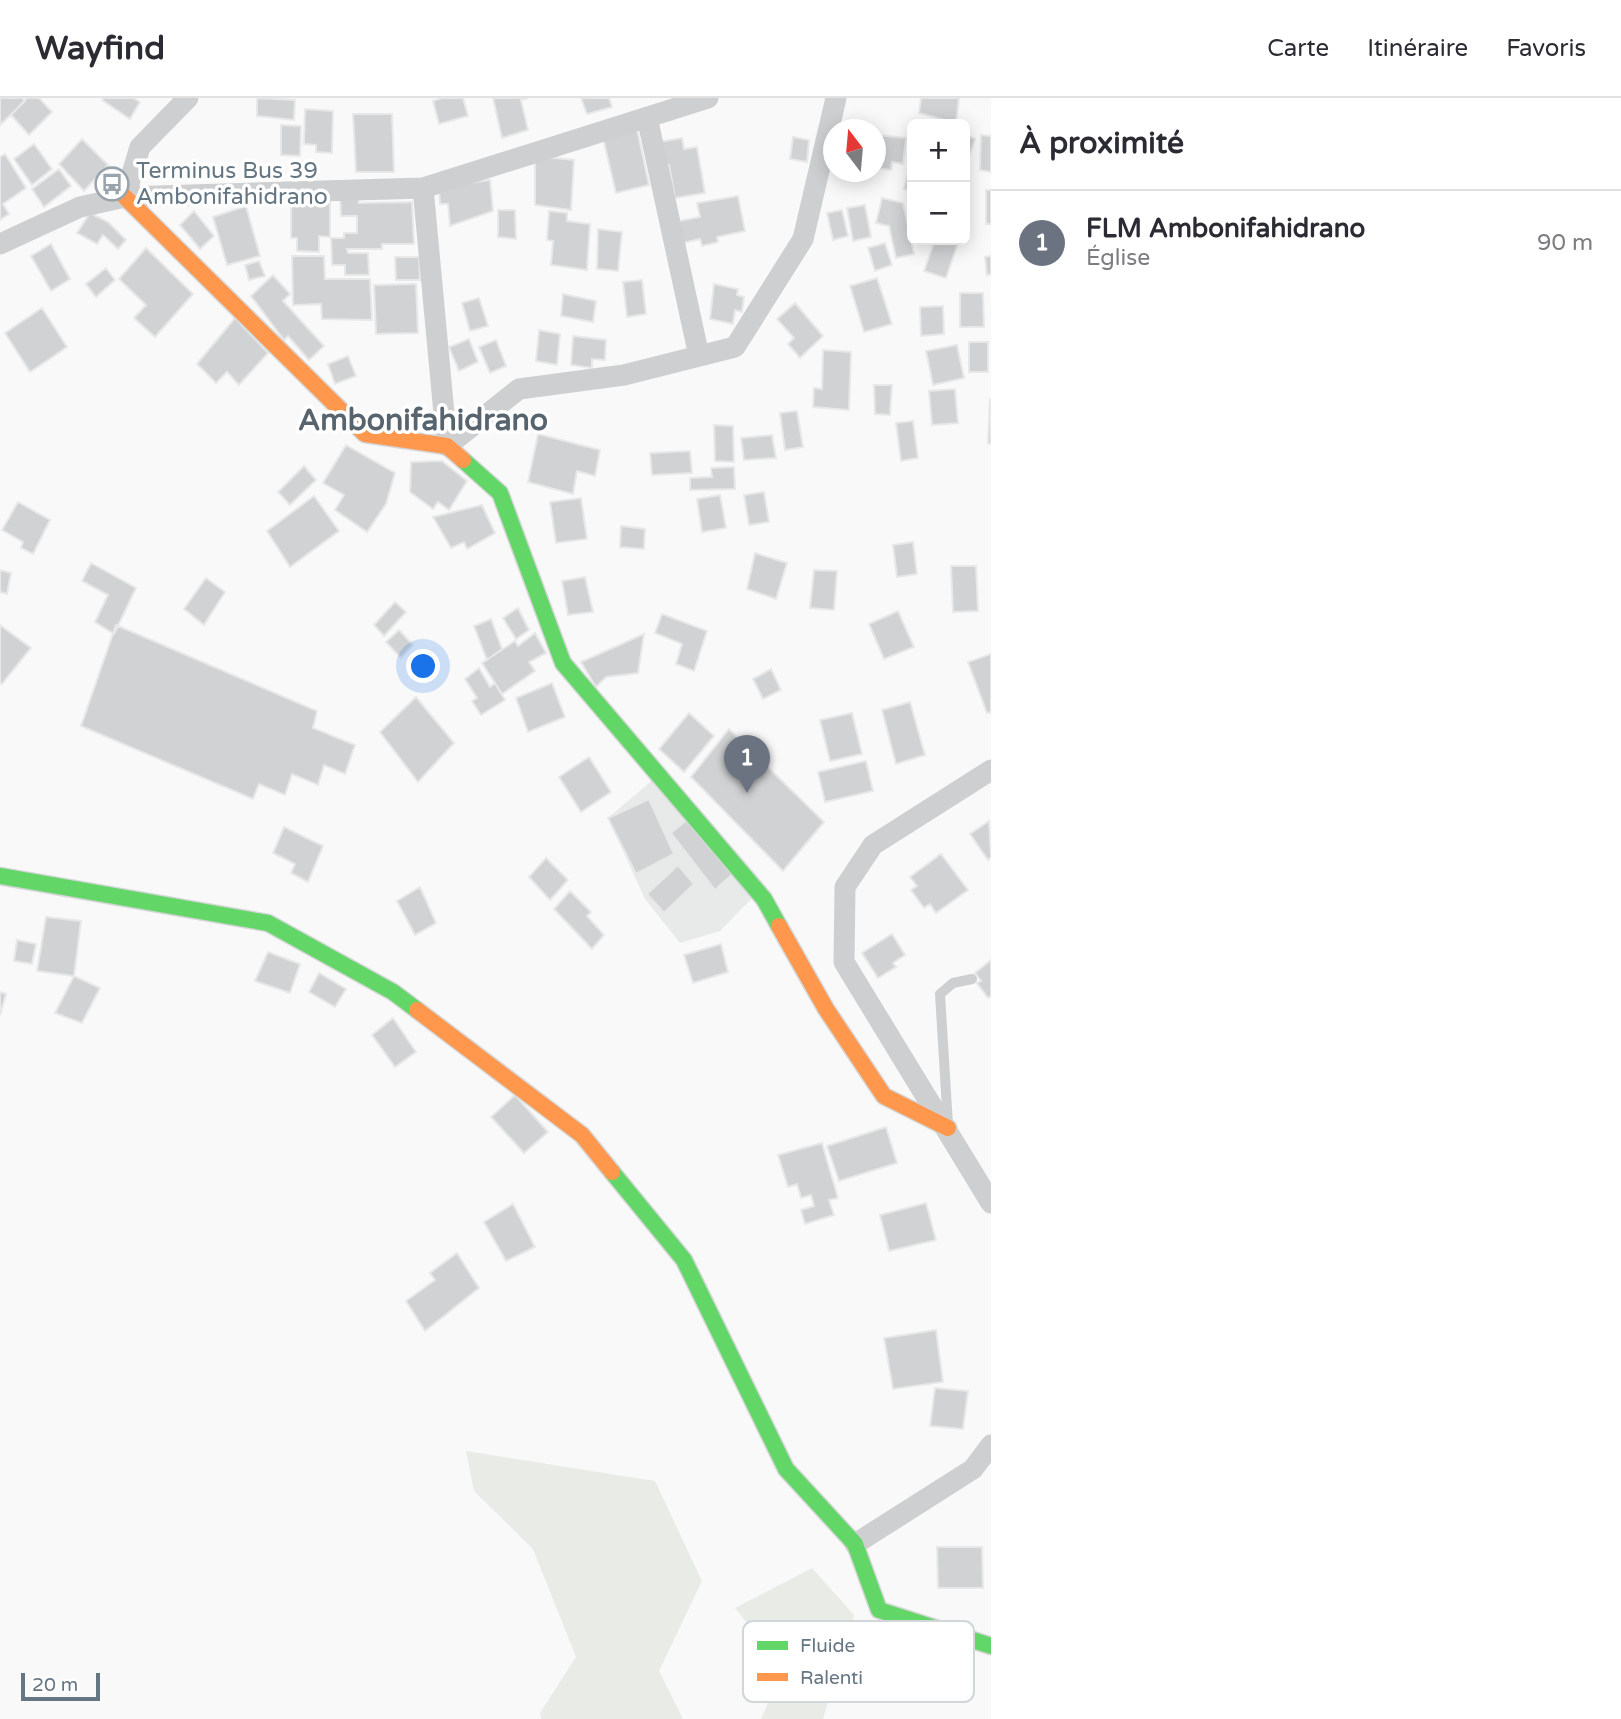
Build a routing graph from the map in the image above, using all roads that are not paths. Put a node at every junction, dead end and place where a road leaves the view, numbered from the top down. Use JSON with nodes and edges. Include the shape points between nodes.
{"nodes":[{"id":1,"x":188,"y":98,"type":"edge"},
{"id":2,"x":708,"y":98,"type":"edge"},
{"id":3,"x":836,"y":98,"type":"edge"},
{"id":4,"x":647,"y":117,"type":"junction"},
{"id":5,"x":423,"y":188,"type":"junction"},
{"id":6,"x":125,"y":197,"type":"junction"},
{"id":7,"x":0,"y":244,"type":"edge"},
{"id":8,"x":699,"y":356,"type":"junction"},
{"id":9,"x":447,"y":446,"type":"junction"},
{"id":10,"x":991,"y":771,"type":"edge"},
{"id":11,"x":0,"y":876,"type":"edge"},
{"id":12,"x":972,"y":979,"type":"dead end"},
{"id":13,"x":948,"y":1128,"type":"junction"},
{"id":14,"x":991,"y":1203,"type":"edge"},
{"id":15,"x":991,"y":1445,"type":"edge"},
{"id":16,"x":855,"y":1544,"type":"junction"},
{"id":17,"x":913,"y":1621,"type":"edge"},
{"id":18,"x":974,"y":1641,"type":"edge"},
{"id":19,"x":991,"y":1646,"type":"edge"}],
"edges":[{"from":1,"to":6,"type":"street","via":[[140,147]]},
{"from":2,"to":4,"type":"street"},
{"from":3,"to":8,"type":"street","via":[[803,239],[735,347]]},
{"from":4,"to":5,"type":"street"},
{"from":4,"to":8,"type":"street"},
{"from":5,"to":6,"type":"street"},
{"from":5,"to":9,"type":"street"},
{"from":6,"to":7,"type":"street","via":[[80,207]]},
{"from":6,"to":9,"type":"street","via":[[365,434]]},
{"from":8,"to":9,"type":"street","via":[[624,375],[519,389]]},
{"from":9,"to":13,"type":"street","via":[[500,493],[563,663],[764,899],[826,1009],[884,1096]]},
{"from":10,"to":13,"type":"street","via":[[873,845],[845,887],[844,962]]},
{"from":11,"to":16,"type":"street","via":[[268,923],[393,992],[582,1135],[684,1260],[786,1469]]},
{"from":12,"to":13,"type":"lane","via":[[953,983],[940,994]]},
{"from":13,"to":14,"type":"street"},
{"from":15,"to":16,"type":"street","via":[[973,1469]]},
{"from":16,"to":17,"type":"street","via":[[879,1610]]},
{"from":18,"to":19,"type":"street"}]}
